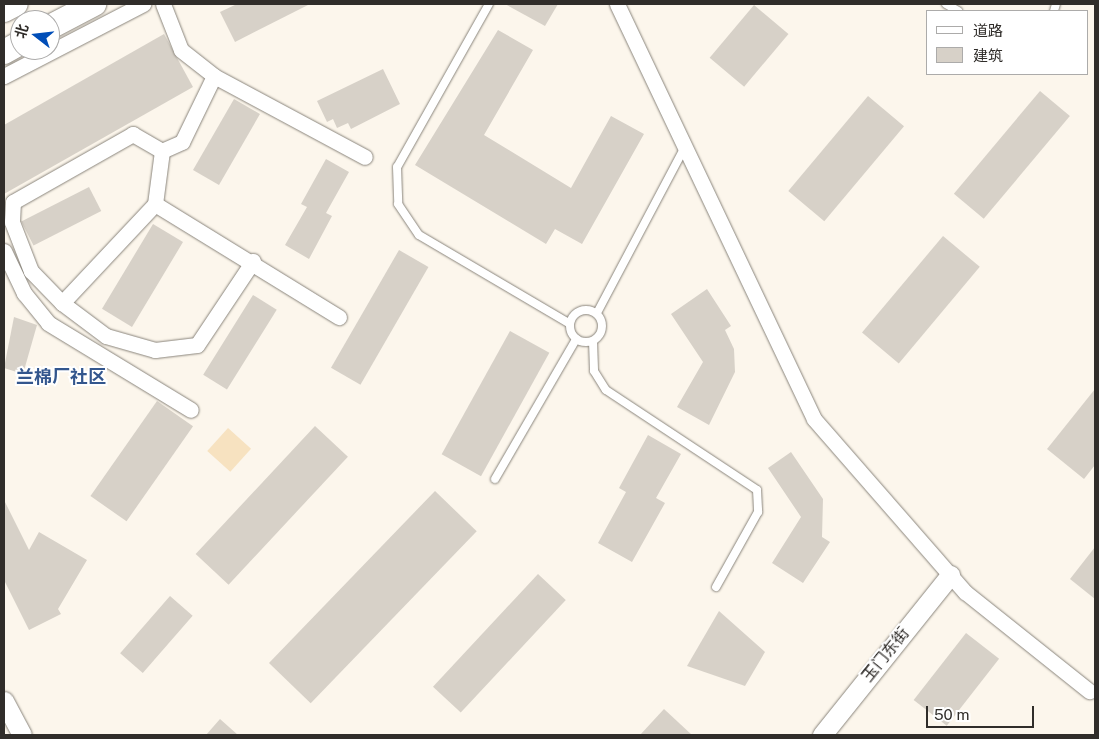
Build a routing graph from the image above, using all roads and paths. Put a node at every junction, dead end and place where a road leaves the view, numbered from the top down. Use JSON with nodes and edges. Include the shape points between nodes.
{"nodes":[{"id":1,"x":16,"y":4,"type":"edge"},
{"id":2,"x":94,"y":4,"type":"edge"},
{"id":3,"x":143,"y":4,"type":"edge"},
{"id":4,"x":164,"y":4,"type":"edge"},
{"id":5,"x":489,"y":4,"type":"edge"},
{"id":6,"x":617,"y":4,"type":"edge"},
{"id":7,"x":4,"y":10,"type":"edge"},
{"id":8,"x":60,"y":22,"type":"edge"},
{"id":9,"x":4,"y":76,"type":"edge"},
{"id":10,"x":214,"y":76,"type":"junction"},
{"id":11,"x":685,"y":147,"type":"junction"},
{"id":12,"x":162,"y":151,"type":"junction"},
{"id":13,"x":365,"y":157,"type":"dead end"},
{"id":14,"x":154,"y":204,"type":"junction"},
{"id":15,"x":4,"y":251,"type":"edge"},
{"id":16,"x":253,"y":261,"type":"junction"},
{"id":17,"x":62,"y":302,"type":"junction"},
{"id":18,"x":597,"y":313,"type":"junction"},
{"id":19,"x":339,"y":317,"type":"dead end"},
{"id":20,"x":570,"y":324,"type":"junction"},
{"id":21,"x":576,"y":339,"type":"junction"},
{"id":22,"x":593,"y":341,"type":"junction"},
{"id":23,"x":191,"y":410,"type":"dead end"},
{"id":24,"x":495,"y":479,"type":"dead end"},
{"id":25,"x":950,"y":575,"type":"junction"},
{"id":26,"x":716,"y":588,"type":"dead end"},
{"id":27,"x":1089,"y":691,"type":"dead end"},
{"id":28,"x":4,"y":701,"type":"edge"},
{"id":29,"x":22,"y":735,"type":"edge"},
{"id":30,"x":822,"y":735,"type":"edge"}],
"edges":[{"from":1,"to":7,"type":"main road"},
{"from":2,"to":8,"type":"main road"},
{"from":3,"to":9,"type":"street"},
{"from":4,"to":10,"type":"street","via":[[181,50]]},
{"from":5,"to":20,"type":"lane","via":[[397,167],[398,204],[420,235]]},
{"from":6,"to":11,"type":"street"},
{"from":10,"to":12,"type":"street","via":[[182,142]]},
{"from":10,"to":13,"type":"street"},
{"from":11,"to":18,"type":"lane"},
{"from":11,"to":25,"type":"street","via":[[814,419]]},
{"from":12,"to":14,"type":"street"},
{"from":12,"to":17,"type":"street","via":[[133,134],[12,202],[12,222],[32,270]]},
{"from":14,"to":16,"type":"street"},
{"from":14,"to":17,"type":"street"},
{"from":15,"to":23,"type":"street","via":[[24,293],[48,323]]},
{"from":16,"to":17,"type":"street","via":[[197,345],[155,350],[106,336]]},
{"from":16,"to":19,"type":"street"},
{"from":18,"to":20,"type":"lane","via":[[580,310]]},
{"from":18,"to":22,"type":"lane","via":[[603,328]]},
{"from":20,"to":21,"type":"lane"},
{"from":21,"to":22,"type":"lane"},
{"from":21,"to":24,"type":"lane"},
{"from":22,"to":26,"type":"lane","via":[[594,371],[606,390],[757,490],[758,512]]},
{"from":25,"to":27,"type":"street","via":[[965,592]]},
{"from":25,"to":30,"type":"street","name":"玉门东街"},
{"from":28,"to":29,"type":"street"}]}
